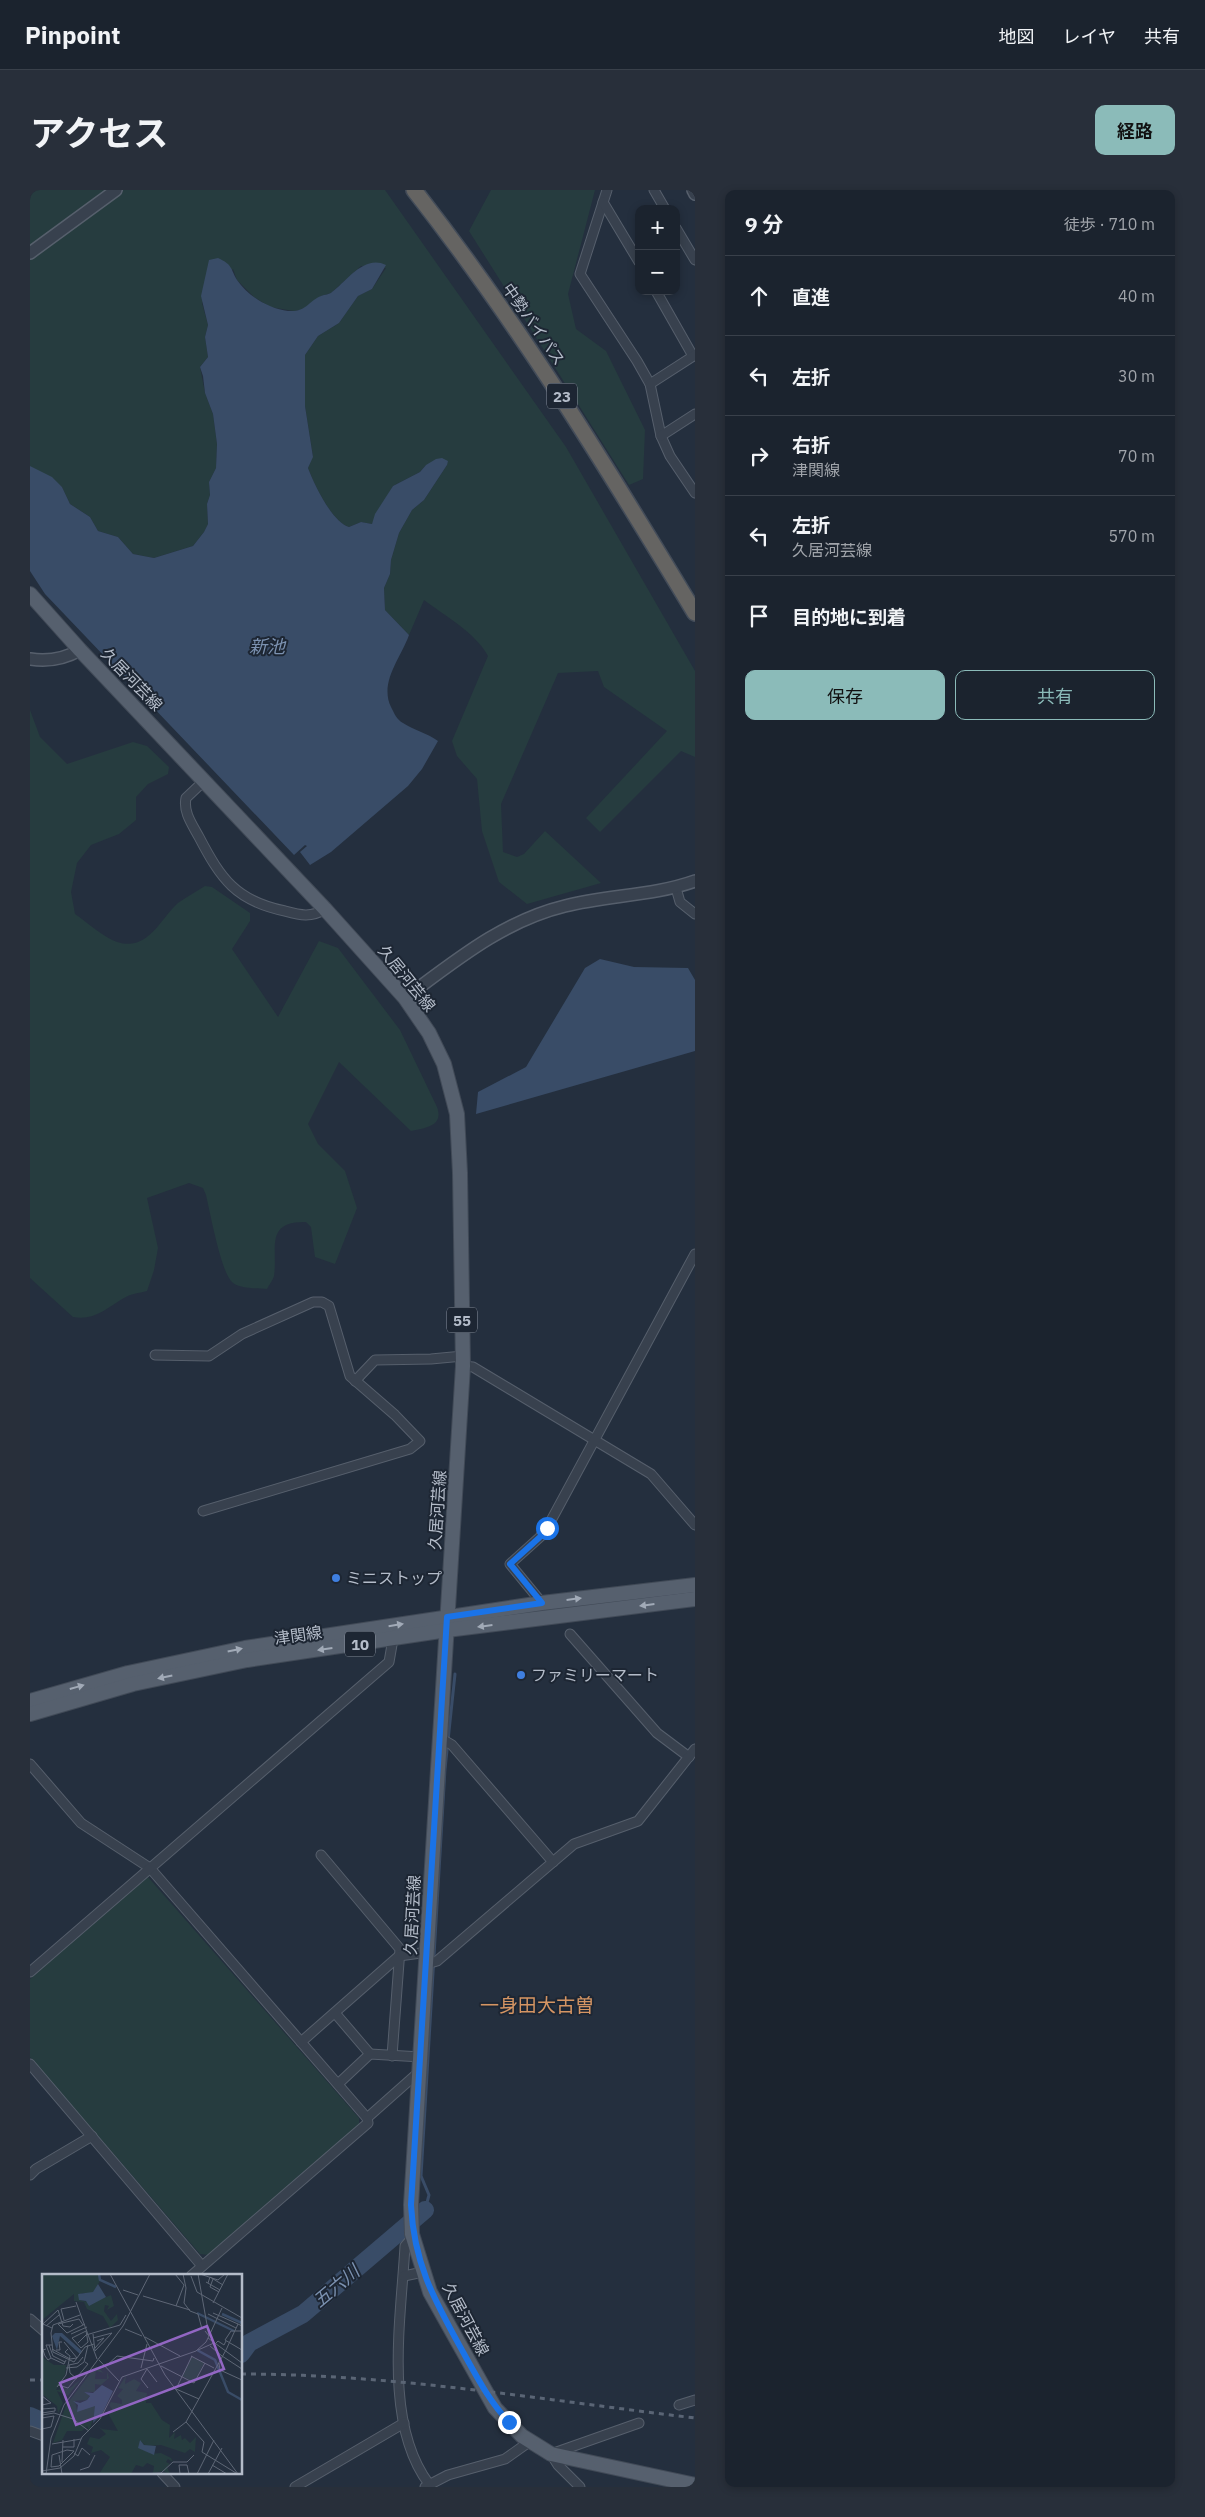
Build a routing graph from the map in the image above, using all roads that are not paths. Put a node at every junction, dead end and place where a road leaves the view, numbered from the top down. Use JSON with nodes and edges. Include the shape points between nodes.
{"nodes":[{"id":1,"x":116,"y":190,"type":"edge"},
{"id":2,"x":414,"y":190,"type":"edge"},
{"id":3,"x":607,"y":190,"type":"edge"},
{"id":4,"x":654,"y":190,"type":"edge"},
{"id":5,"x":692,"y":190,"type":"edge"},
{"id":6,"x":695,"y":194,"type":"edge"},
{"id":7,"x":603,"y":202,"type":"junction"},
{"id":8,"x":663,"y":205,"type":"edge"},
{"id":9,"x":680,"y":235,"type":"edge"},
{"id":10,"x":30,"y":253,"type":"edge"},
{"id":11,"x":635,"y":255,"type":"edge"},
{"id":12,"x":695,"y":260,"type":"edge"},
{"id":13,"x":658,"y":295,"type":"edge"},
{"id":14,"x":694,"y":356,"type":"edge"},
{"id":15,"x":650,"y":384,"type":"junction"},
{"id":16,"x":695,"y":414,"type":"edge"},
{"id":17,"x":661,"y":436,"type":"junction"},
{"id":18,"x":695,"y":493,"type":"edge"},
{"id":19,"x":30,"y":594,"type":"edge"},
{"id":20,"x":695,"y":613,"type":"edge"},
{"id":21,"x":80,"y":650,"type":"junction"},
{"id":22,"x":30,"y":659,"type":"edge"},
{"id":23,"x":205,"y":780,"type":"junction"},
{"id":24,"x":695,"y":881,"type":"edge"},
{"id":25,"x":676,"y":888,"type":"junction"},
{"id":26,"x":325,"y":909,"type":"junction"},
{"id":27,"x":695,"y":914,"type":"edge"},
{"id":28,"x":405,"y":998,"type":"junction"},
{"id":29,"x":695,"y":1254,"type":"edge"},
{"id":30,"x":155,"y":1355,"type":"dead end"},
{"id":31,"x":463,"y":1361,"type":"junction"},
{"id":32,"x":355,"y":1381,"type":"junction"},
{"id":33,"x":594,"y":1441,"type":"junction"},
{"id":34,"x":203,"y":1511,"type":"dead end"},
{"id":35,"x":695,"y":1525,"type":"edge"},
{"id":36,"x":695,"y":1586,"type":"edge"},
{"id":37,"x":695,"y":1599,"type":"edge"},
{"id":38,"x":542,"y":1603,"type":"junction"},
{"id":39,"x":447,"y":1624,"type":"junction"},
{"id":40,"x":570,"y":1634,"type":"dead end"},
{"id":41,"x":392,"y":1639,"type":"junction"},
{"id":42,"x":30,"y":1701,"type":"edge"},
{"id":43,"x":30,"y":1714,"type":"edge"},
{"id":44,"x":446,"y":1741,"type":"junction"},
{"id":45,"x":695,"y":1749,"type":"edge"},
{"id":46,"x":689,"y":1758,"type":"junction"},
{"id":47,"x":30,"y":1764,"type":"edge"},
{"id":48,"x":321,"y":1855,"type":"dead end"},
{"id":49,"x":553,"y":1862,"type":"junction"},
{"id":50,"x":150,"y":1868,"type":"junction"},
{"id":51,"x":399,"y":1956,"type":"junction"},
{"id":52,"x":431,"y":1960,"type":"junction"},
{"id":53,"x":30,"y":1972,"type":"edge"},
{"id":54,"x":335,"y":2013,"type":"junction"},
{"id":55,"x":301,"y":2042,"type":"junction"},
{"id":56,"x":370,"y":2054,"type":"junction"},
{"id":57,"x":392,"y":2056,"type":"junction"},
{"id":58,"x":30,"y":2064,"type":"edge"},
{"id":59,"x":420,"y":2064,"type":"junction"},
{"id":60,"x":338,"y":2084,"type":"junction"},
{"id":61,"x":367,"y":2118,"type":"junction"},
{"id":62,"x":92,"y":2136,"type":"junction"},
{"id":63,"x":30,"y":2175,"type":"edge"},
{"id":64,"x":413,"y":2235,"type":"junction"},
{"id":65,"x":202,"y":2266,"type":"junction"},
{"id":66,"x":423,"y":2272,"type":"junction"},
{"id":67,"x":193,"y":2274,"type":"edge"},
{"id":68,"x":404,"y":2276,"type":"junction"},
{"id":69,"x":30,"y":2318,"type":"edge"},
{"id":70,"x":42,"y":2329,"type":"edge"},
{"id":71,"x":695,"y":2400,"type":"edge"},
{"id":72,"x":679,"y":2405,"type":"dead end"},
{"id":73,"x":404,"y":2423,"type":"junction"},
{"id":74,"x":639,"y":2423,"type":"dead end"},
{"id":75,"x":30,"y":2431,"type":"edge"},
{"id":76,"x":42,"y":2435,"type":"edge"},
{"id":77,"x":529,"y":2442,"type":"junction"},
{"id":78,"x":551,"y":2454,"type":"junction"},
{"id":79,"x":163,"y":2474,"type":"edge"},
{"id":80,"x":689,"y":2485,"type":"edge"},
{"id":81,"x":427,"y":2486,"type":"edge"},
{"id":82,"x":174,"y":2487,"type":"edge"},
{"id":83,"x":295,"y":2487,"type":"edge"},
{"id":84,"x":580,"y":2487,"type":"edge"}],
"edges":[{"from":1,"to":10,"type":"street"},
{"from":2,"to":20,"type":"highway","name":"中勢バイパス","number":"23","via":[[545,370]]},
{"from":3,"to":7,"type":"street"},
{"from":4,"to":8,"type":"street"},
{"from":5,"to":6,"type":"street"},
{"from":7,"to":11,"type":"street"},
{"from":7,"to":15,"type":"street","via":[[580,274]]},
{"from":9,"to":12,"type":"street"},
{"from":13,"to":14,"type":"street"},
{"from":14,"to":15,"type":"street"},
{"from":15,"to":17,"type":"street"},
{"from":16,"to":17,"type":"street"},
{"from":17,"to":18,"type":"street","via":[[670,456]]},
{"from":19,"to":21,"type":"main road","name":"久居河芸線","number":"55"},
{"from":21,"to":22,"type":"street","via":[[56,660]]},
{"from":21,"to":23,"type":"main road","name":"久居河芸線","number":"55"},
{"from":23,"to":26,"type":"main road","name":"久居河芸線","number":"55"},
{"from":23,"to":26,"type":"street","via":[[186,798],[186,810],[228,885],[248,900],[265,907],[308,916]]},
{"from":24,"to":25,"type":"street"},
{"from":25,"to":27,"type":"street","via":[[680,902]]},
{"from":25,"to":28,"type":"street","via":[[577,903],[528,918],[474,948]]},
{"from":26,"to":28,"type":"main road","name":"久居河芸線","number":"55"},
{"from":28,"to":31,"type":"main road","name":"久居河芸線","number":"55","via":[[444,1064],[457,1114]]},
{"from":29,"to":33,"type":"street"},
{"from":30,"to":32,"type":"street","via":[[208,1356],[260,1326],[313,1302],[322,1302],[329,1306],[350,1376]]},
{"from":31,"to":32,"type":"street","via":[[375,1360]]},
{"from":31,"to":33,"type":"street"},
{"from":31,"to":39,"type":"main road","name":"久居河芸線","number":"55"},
{"from":32,"to":34,"type":"street","via":[[395,1415],[421,1443]]},
{"from":33,"to":35,"type":"street","via":[[651,1474]]},
{"from":33,"to":38,"type":"street","via":[[540,1537],[510,1564]]},
{"from":38,"to":36,"type":"main road","name":"津関線","number":"10","one_way":true},
{"from":37,"to":39,"type":"main road","name":"津関線","number":"10","one_way":true},
{"from":38,"to":39,"type":"main road","name":"津関線","number":"10"},
{"from":39,"to":41,"type":"main road","name":"津関線","number":"10"},
{"from":42,"to":39,"type":"main road","name":"津関線","number":"10","one_way":true,"via":[[128,1673],[245,1648]]},
{"from":39,"to":44,"type":"main road","name":"久居河芸線","number":"55"},
{"from":40,"to":46,"type":"street","via":[[657,1733]]},
{"from":41,"to":43,"type":"main road","name":"津関線","number":"10","one_way":true,"via":[[247,1660],[133,1684]]},
{"from":41,"to":50,"type":"street","via":[[389,1662]]},
{"from":44,"to":49,"type":"street"},
{"from":44,"to":52,"type":"main road","name":"久居河芸線","number":"55"},
{"from":45,"to":46,"type":"street"},
{"from":46,"to":49,"type":"street","via":[[638,1821],[574,1844]]},
{"from":47,"to":50,"type":"street","via":[[81,1823]]},
{"from":48,"to":51,"type":"street","via":[[400,1949]]},
{"from":49,"to":52,"type":"street"},
{"from":50,"to":53,"type":"street"},
{"from":50,"to":55,"type":"street"},
{"from":51,"to":52,"type":"street"},
{"from":51,"to":54,"type":"street"},
{"from":51,"to":57,"type":"street"},
{"from":52,"to":59,"type":"main road","name":"久居河芸線","number":"55"},
{"from":54,"to":55,"type":"street"},
{"from":54,"to":56,"type":"street"},
{"from":55,"to":60,"type":"street"},
{"from":56,"to":57,"type":"street"},
{"from":56,"to":60,"type":"street"},
{"from":57,"to":59,"type":"street"},
{"from":58,"to":62,"type":"street"},
{"from":59,"to":61,"type":"street"},
{"from":59,"to":64,"type":"main road","name":"久居河芸線","number":"55","via":[[411,2205]]},
{"from":60,"to":61,"type":"street"},
{"from":61,"to":65,"type":"street","via":[[368,2123]]},
{"from":62,"to":63,"type":"street"},
{"from":62,"to":65,"type":"street"},
{"from":64,"to":66,"type":"main road","name":"久居河芸線","number":"55"},
{"from":64,"to":68,"type":"street","via":[[406,2246]]},
{"from":65,"to":67,"type":"street"},
{"from":66,"to":68,"type":"street"},
{"from":66,"to":77,"type":"main road","name":"久居河芸線","number":"55","via":[[430,2292],[485,2392]]},
{"from":68,"to":73,"type":"street","via":[[398,2382]]},
{"from":69,"to":70,"type":"street"},
{"from":71,"to":72,"type":"street"},
{"from":73,"to":81,"type":"street","via":[[411,2453]]},
{"from":73,"to":83,"type":"street"},
{"from":74,"to":78,"type":"street"},
{"from":75,"to":76,"type":"street"},
{"from":77,"to":78,"type":"main road","name":"久居河芸線","number":"55"},
{"from":77,"to":81,"type":"street","via":[[505,2459],[448,2475]]},
{"from":78,"to":80,"type":"main road","name":"久居河芸線","number":"55"},
{"from":78,"to":84,"type":"street"},
{"from":79,"to":82,"type":"street"}]}
